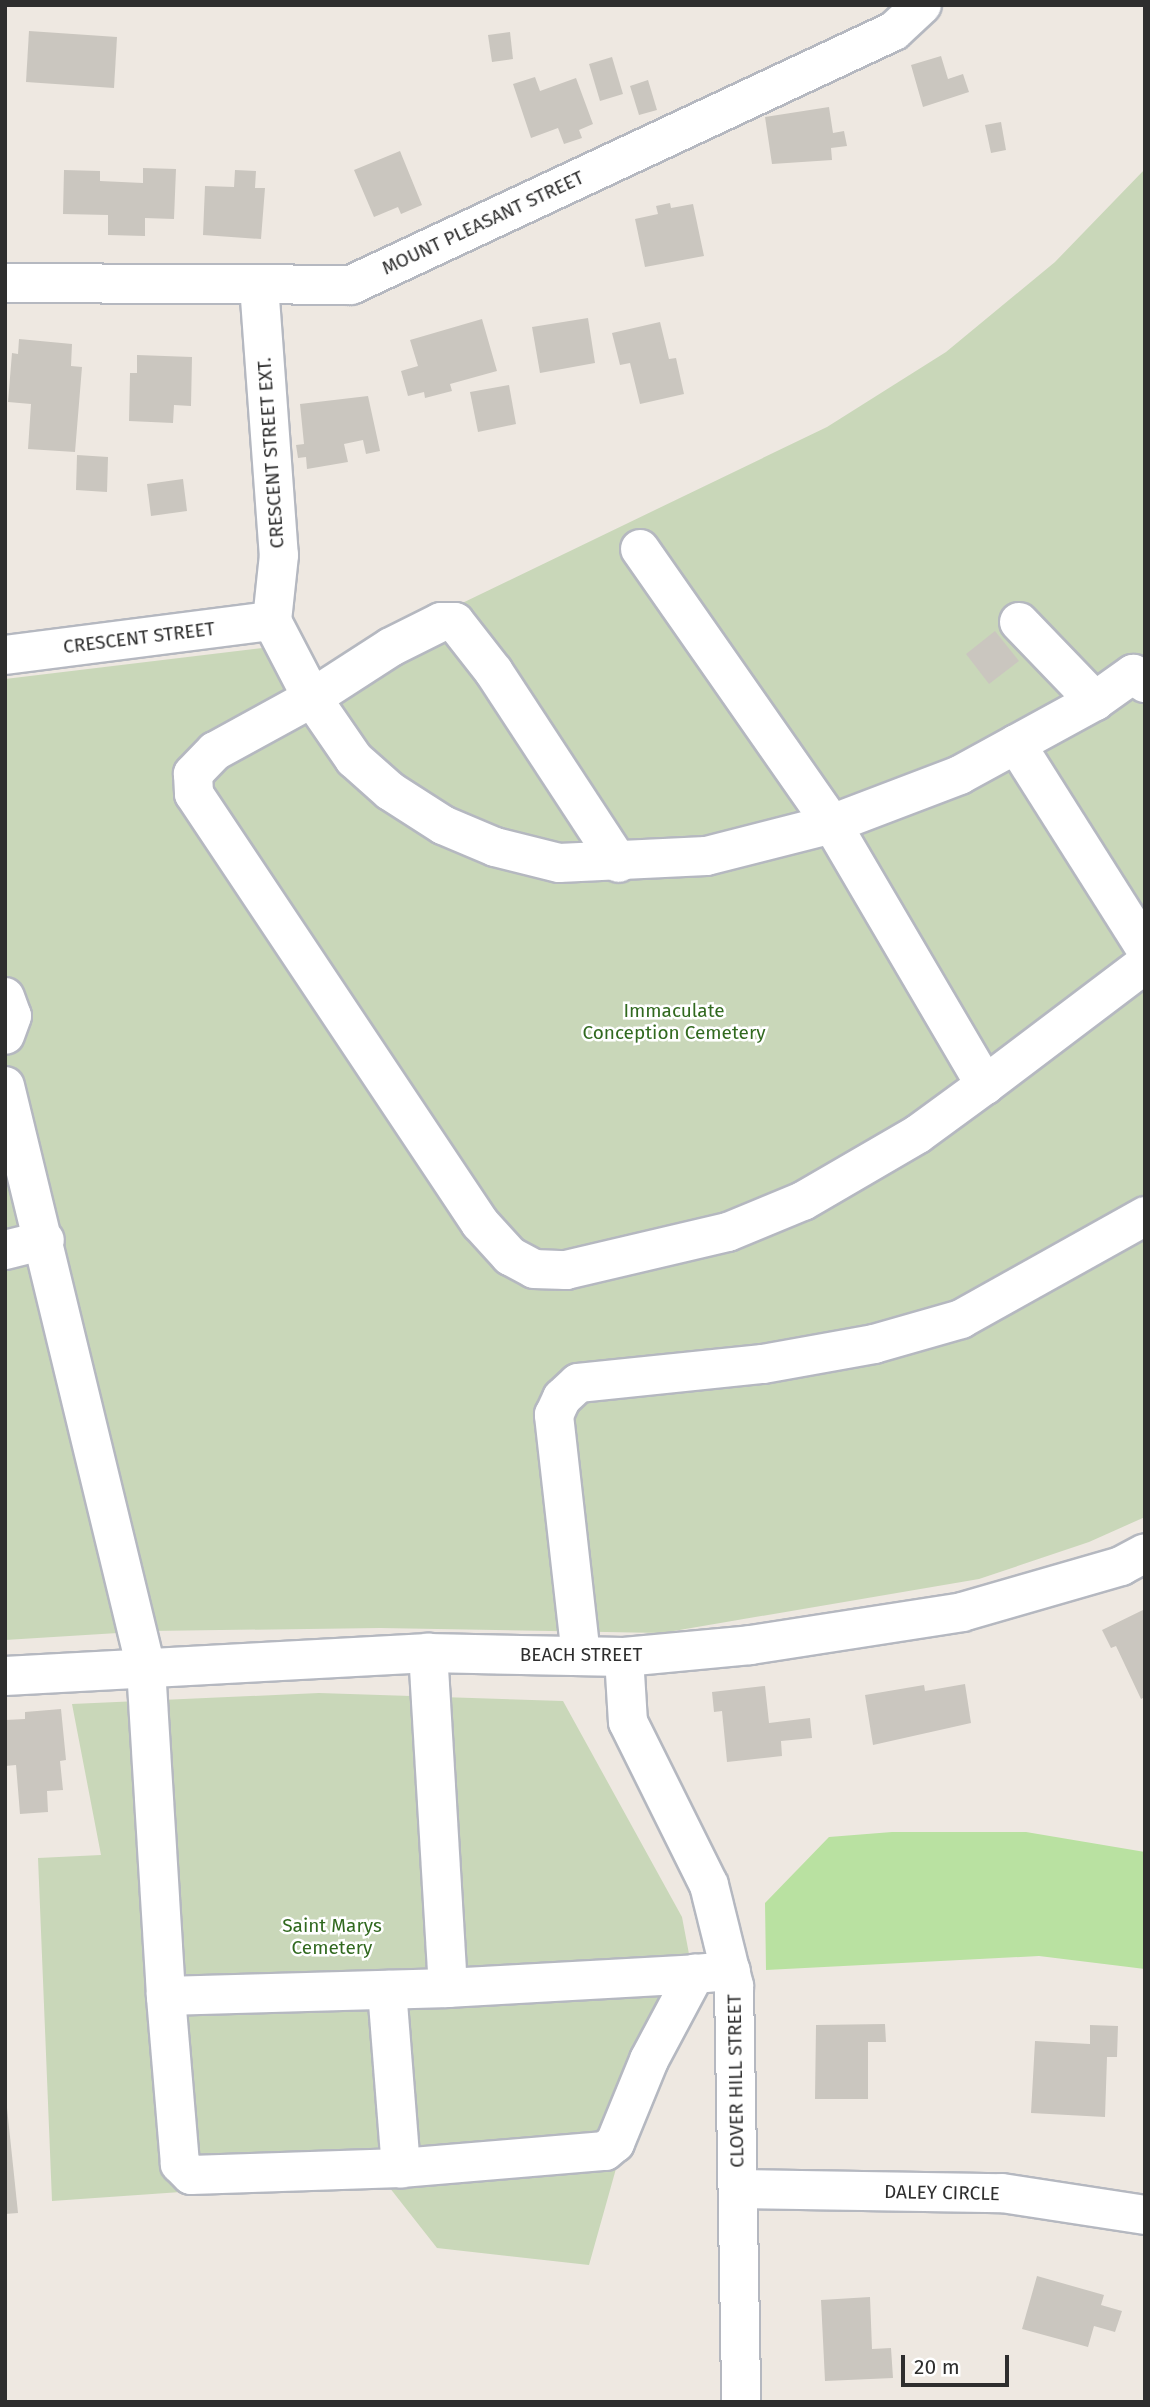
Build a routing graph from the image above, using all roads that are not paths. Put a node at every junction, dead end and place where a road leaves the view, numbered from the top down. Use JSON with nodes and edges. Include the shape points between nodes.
{"nodes":[{"id":1,"x":922,"y":5,"type":"edge"},
{"id":2,"x":5,"y":283,"type":"edge"},
{"id":3,"x":259,"y":285,"type":"junction"},
{"id":4,"x":640,"y":550,"type":"dead end"},
{"id":5,"x":272,"y":621,"type":"junction"},
{"id":6,"x":1019,"y":622,"type":"dead end"},
{"id":7,"x":5,"y":655,"type":"edge"},
{"id":8,"x":1141,"y":674,"type":"edge"},
{"id":9,"x":312,"y":698,"type":"junction"},
{"id":10,"x":1095,"y":701,"type":"junction"},
{"id":11,"x":1016,"y":744,"type":"junction"},
{"id":12,"x":832,"y":824,"type":"junction"},
{"id":13,"x":619,"y":863,"type":"junction"},
{"id":14,"x":1145,"y":948,"type":"edge"},
{"id":15,"x":1145,"y":964,"type":"edge"},
{"id":16,"x":5,"y":997,"type":"edge"},
{"id":17,"x":5,"y":1035,"type":"edge"},
{"id":18,"x":985,"y":1085,"type":"junction"},
{"id":19,"x":5,"y":1086,"type":"edge"},
{"id":20,"x":1145,"y":1216,"type":"edge"},
{"id":21,"x":45,"y":1240,"type":"junction"},
{"id":22,"x":5,"y":1250,"type":"edge"},
{"id":23,"x":1145,"y":1553,"type":"edge"},
{"id":24,"x":428,"y":1653,"type":"junction"},
{"id":25,"x":581,"y":1656,"type":"junction"},
{"id":26,"x":624,"y":1657,"type":"junction"},
{"id":27,"x":146,"y":1668,"type":"junction"},
{"id":28,"x":5,"y":1676,"type":"edge"},
{"id":29,"x":713,"y":1973,"type":"junction"},
{"id":30,"x":448,"y":1988,"type":"junction"},
{"id":31,"x":387,"y":1990,"type":"junction"},
{"id":32,"x":166,"y":1996,"type":"junction"},
{"id":33,"x":401,"y":2168,"type":"junction"},
{"id":34,"x":738,"y":2189,"type":"junction"},
{"id":35,"x":1145,"y":2215,"type":"edge"},
{"id":36,"x":741,"y":2402,"type":"edge"}],
"edges":[{"from":1,"to":3,"type":"street","name":"MOUNT PLEASANT STREET","via":[[894,31],[351,285]]},
{"from":2,"to":3,"type":"street","name":"MOUNT PLEASANT STREET"},
{"from":3,"to":5,"type":"street","name":"CRESCENT STREET EXT.","via":[[279,555]]},
{"from":4,"to":12,"type":"street"},
{"from":5,"to":7,"type":"street","name":"CRESCENT STREET"},
{"from":5,"to":9,"type":"street"},
{"from":6,"to":10,"type":"street"},
{"from":8,"to":10,"type":"street"},
{"from":9,"to":13,"type":"street","via":[[354,760],[390,791],[443,825],[495,847],[559,863]]},
{"from":9,"to":13,"type":"street","via":[[391,647],[441,622],[455,622],[494,672]]},
{"from":9,"to":18,"type":"street","via":[[215,751],[193,774],[194,794],[480,1223],[510,1256],[534,1269],[566,1270],[728,1232],[803,1201],[918,1134]]},
{"from":10,"to":11,"type":"street"},
{"from":11,"to":12,"type":"street","via":[[960,775]]},
{"from":11,"to":14,"type":"street"},
{"from":12,"to":13,"type":"street","via":[[706,856]]},
{"from":12,"to":18,"type":"street"},
{"from":15,"to":18,"type":"street"},
{"from":16,"to":17,"type":"street","via":[[12,1016]]},
{"from":19,"to":21,"type":"street"},
{"from":20,"to":25,"type":"street","via":[[961,1319],[874,1344],[763,1364],[578,1383],[562,1398],[554,1415]]},
{"from":21,"to":22,"type":"street"},
{"from":21,"to":27,"type":"street"},
{"from":23,"to":26,"type":"street","name":"BEACH STREET","via":[[1121,1566],[962,1612],[859,1631]]},
{"from":24,"to":25,"type":"street","name":"BEACH STREET"},
{"from":24,"to":27,"type":"street","name":"BEACH STREET"},
{"from":24,"to":30,"type":"street"},
{"from":25,"to":26,"type":"street","name":"BEACH STREET"},
{"from":26,"to":29,"type":"street","name":"CLOVER HILL STREET","via":[[628,1722],[709,1885]]},
{"from":27,"to":28,"type":"street","name":"BEACH STREET"},
{"from":27,"to":32,"type":"street"},
{"from":29,"to":30,"type":"street"},
{"from":29,"to":33,"type":"street","via":[[649,2060],[615,2143],[605,2151]]},
{"from":29,"to":34,"type":"street","name":"CLOVER HILL STREET","via":[[736,2012]]},
{"from":30,"to":31,"type":"street"},
{"from":31,"to":32,"type":"street"},
{"from":31,"to":33,"type":"street"},
{"from":32,"to":33,"type":"street","via":[[180,2164],[191,2175]]},
{"from":34,"to":35,"type":"street","name":"DALEY CIRCLE","via":[[1002,2193]]},
{"from":34,"to":36,"type":"street","name":"CLOVER HILL STREET"}]}
